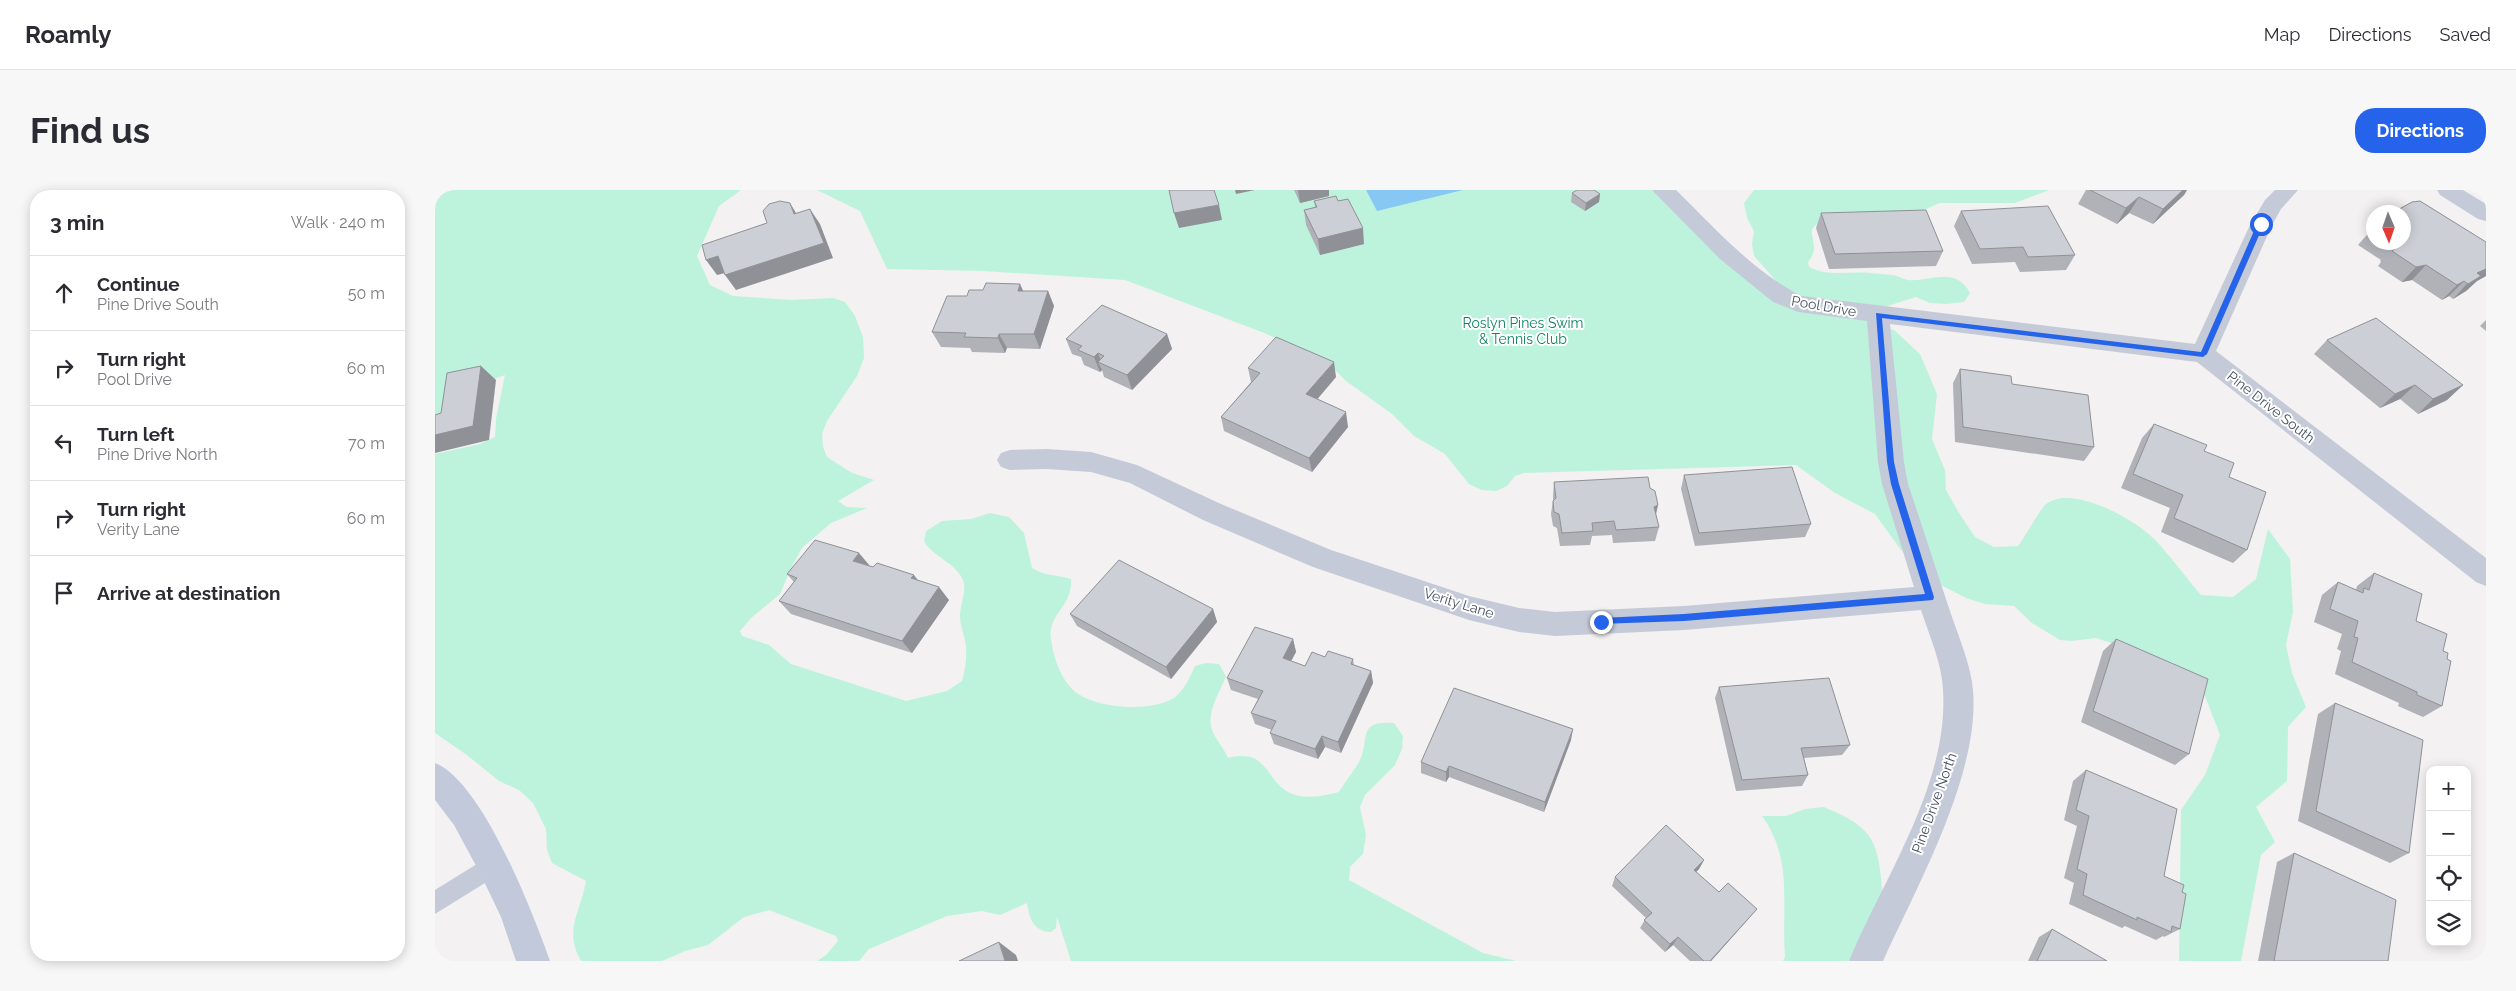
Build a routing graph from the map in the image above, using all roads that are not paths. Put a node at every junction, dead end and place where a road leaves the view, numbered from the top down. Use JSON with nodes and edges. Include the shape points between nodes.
{"nodes":[{"id":1,"x":1663,"y":190,"type":"edge"},
{"id":2,"x":2287,"y":190,"type":"edge"},
{"id":3,"x":2448,"y":190,"type":"edge"},
{"id":4,"x":2486,"y":214,"type":"edge"},
{"id":5,"x":1879,"y":315,"type":"junction"},
{"id":6,"x":2203,"y":354,"type":"junction"},
{"id":7,"x":1010,"y":460,"type":"dead end"},
{"id":8,"x":2486,"y":574,"type":"edge"},
{"id":9,"x":1930,"y":597,"type":"junction"},
{"id":10,"x":439,"y":788,"type":"edge"},
{"id":11,"x":493,"y":865,"type":"junction"},
{"id":12,"x":435,"y":903,"type":"edge"},
{"id":13,"x":533,"y":961,"type":"edge"},
{"id":14,"x":1866,"y":961,"type":"edge"}],
"edges":[{"from":1,"to":5,"type":"street","name":"Pool Drive","via":[[1777,295],[1798,304]]},
{"from":2,"to":6,"type":"street","via":[[2261,224]]},
{"from":3,"to":4,"type":"street"},
{"from":5,"to":6,"type":"street","name":"Pool Drive"},
{"from":5,"to":9,"type":"street","name":"Pine Drive North","via":[[1891,462]]},
{"from":6,"to":8,"type":"street","name":"Pine Drive South"},
{"from":7,"to":9,"type":"street","name":"Verity Lane","via":[[1047,458],[1091,462],[1137,475],[1212,512],[1323,559],[1469,608],[1519,620],[1555,624],[1684,618]]},
{"from":9,"to":14,"type":"street","name":"Pine Drive North","via":[[1958,688],[1959,723],[1942,788]]},
{"from":10,"to":11,"type":"main road"},
{"from":11,"to":12,"type":"lane"},
{"from":11,"to":13,"type":"main road"}]}
